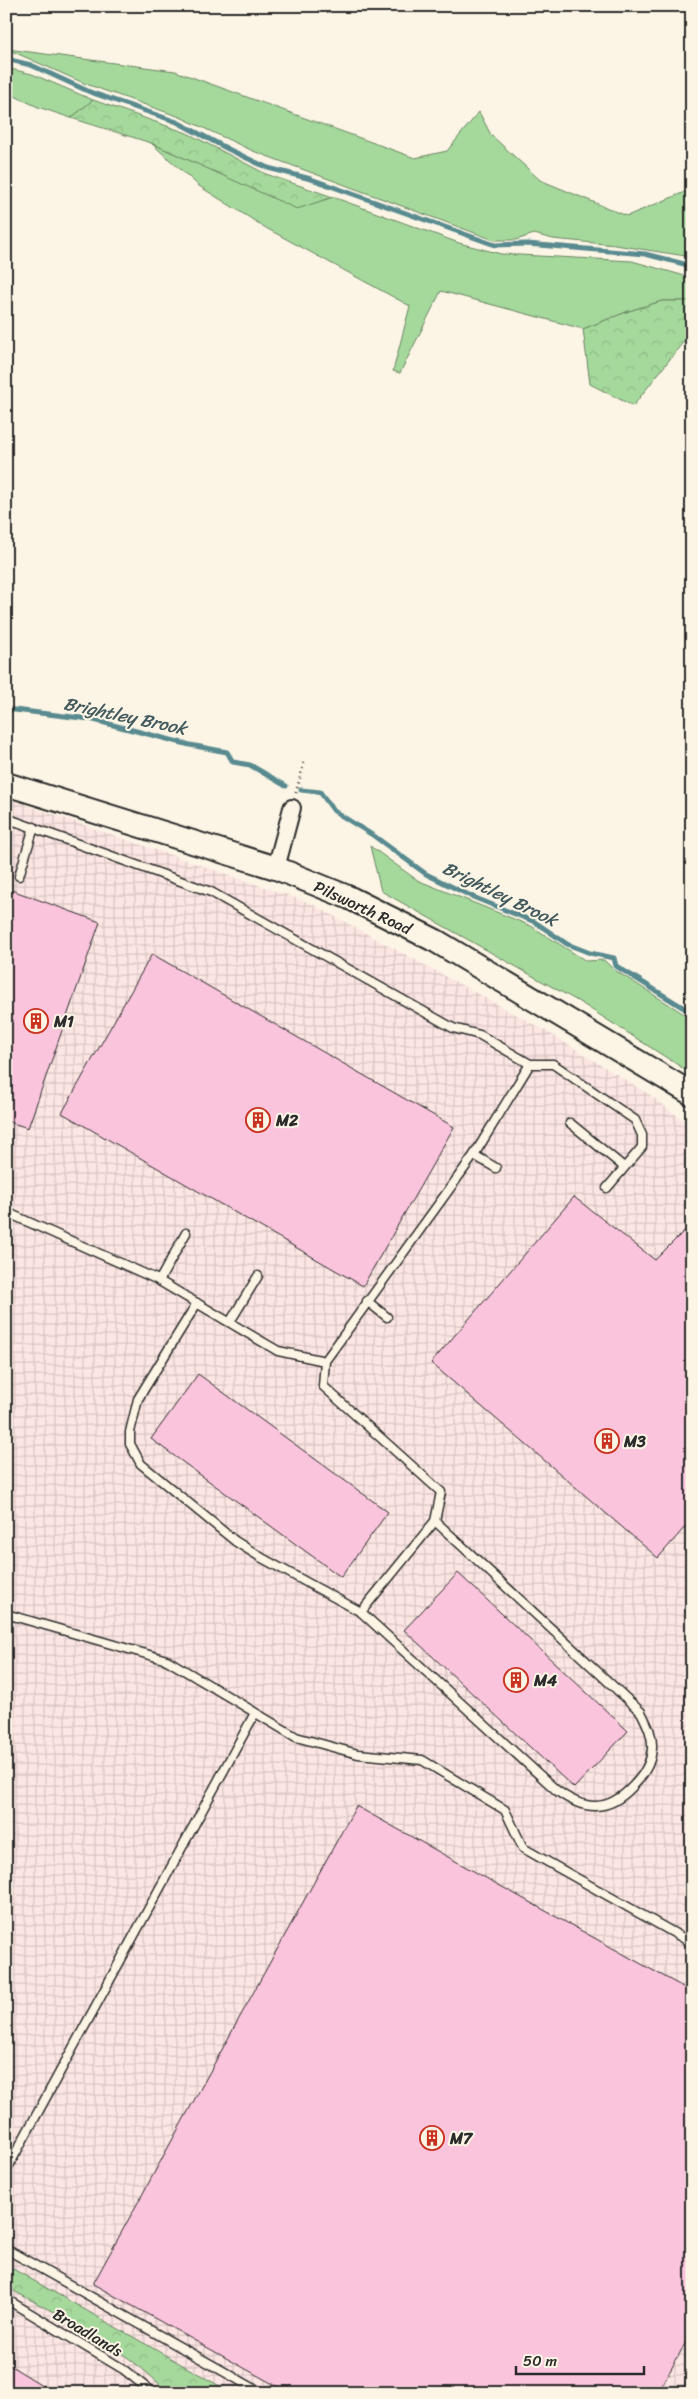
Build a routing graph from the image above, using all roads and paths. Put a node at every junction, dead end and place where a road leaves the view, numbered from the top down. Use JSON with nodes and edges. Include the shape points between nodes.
{"nodes":[{"id":1,"x":304,"y":762,"type":"dead end"},
{"id":2,"x":6,"y":784,"type":"edge"},
{"id":3,"x":292,"y":808,"type":"joint"},
{"id":4,"x":6,"y":818,"type":"edge"},
{"id":5,"x":34,"y":827,"type":"junction"},
{"id":6,"x":276,"y":868,"type":"junction"},
{"id":7,"x":19,"y":876,"type":"dead end"},
{"id":8,"x":530,"y":1064,"type":"junction"},
{"id":9,"x":692,"y":1094,"type":"edge"},
{"id":10,"x":570,"y":1123,"type":"dead end"},
{"id":11,"x":474,"y":1155,"type":"junction"},
{"id":12,"x":496,"y":1168,"type":"dead end"},
{"id":13,"x":624,"y":1168,"type":"junction"},
{"id":14,"x":607,"y":1188,"type":"dead end"},
{"id":15,"x":6,"y":1212,"type":"edge"},
{"id":16,"x":186,"y":1233,"type":"dead end"},
{"id":17,"x":258,"y":1276,"type":"dead end"},
{"id":18,"x":159,"y":1281,"type":"junction"},
{"id":19,"x":367,"y":1301,"type":"junction"},
{"id":20,"x":197,"y":1303,"type":"junction"},
{"id":21,"x":387,"y":1316,"type":"dead end"},
{"id":22,"x":230,"y":1322,"type":"junction"},
{"id":23,"x":325,"y":1361,"type":"junction"},
{"id":24,"x":435,"y":1522,"type":"junction"},
{"id":25,"x":360,"y":1612,"type":"junction"},
{"id":26,"x":6,"y":1614,"type":"edge"},
{"id":27,"x":255,"y":1713,"type":"junction"},
{"id":28,"x":692,"y":1943,"type":"edge"},
{"id":29,"x":6,"y":2171,"type":"edge"},
{"id":30,"x":6,"y":2249,"type":"edge"},
{"id":31,"x":6,"y":2299,"type":"edge"},
{"id":32,"x":692,"y":2382,"type":"edge"},
{"id":33,"x":153,"y":2393,"type":"edge"},
{"id":34,"x":262,"y":2393,"type":"edge"},
{"id":35,"x":686,"y":2393,"type":"edge"}],
"edges":[{"from":1,"to":3,"type":"path"},
{"from":2,"to":6,"type":"street","name":"Pilsworth Road"},
{"from":3,"to":6,"type":"street"},
{"from":4,"to":5,"type":"lane"},
{"from":5,"to":7,"type":"lane"},
{"from":5,"to":8,"type":"lane","via":[[211,892],[453,1028],[480,1035]]},
{"from":6,"to":9,"type":"street","name":"Pilsworth Road","via":[[350,898],[436,941]]},
{"from":8,"to":11,"type":"lane"},
{"from":8,"to":13,"type":"lane","via":[[553,1064],[635,1120],[642,1134],[642,1147]]},
{"from":10,"to":13,"type":"lane"},
{"from":11,"to":12,"type":"lane"},
{"from":11,"to":19,"type":"lane"},
{"from":13,"to":14,"type":"lane"},
{"from":15,"to":18,"type":"lane"},
{"from":16,"to":18,"type":"lane"},
{"from":17,"to":22,"type":"lane"},
{"from":18,"to":20,"type":"lane"},
{"from":19,"to":21,"type":"lane"},
{"from":19,"to":23,"type":"lane"},
{"from":20,"to":22,"type":"lane"},
{"from":20,"to":25,"type":"lane","via":[[138,1400],[130,1432],[135,1456],[235,1541]]},
{"from":22,"to":23,"type":"lane","via":[[278,1351]]},
{"from":23,"to":24,"type":"lane","via":[[323,1386],[441,1492]]},
{"from":24,"to":25,"type":"lane"},
{"from":24,"to":25,"type":"lane","via":[[641,1712],[650,1731],[652,1748],[640,1779],[614,1803],[601,1807],[570,1801],[535,1773]]},
{"from":26,"to":27,"type":"lane","via":[[167,1660]]},
{"from":27,"to":28,"type":"lane","via":[[296,1737],[358,1754],[422,1760],[505,1810],[523,1848]]},
{"from":27,"to":29,"type":"lane"},
{"from":30,"to":34,"type":"lane"},
{"from":31,"to":33,"type":"lane","name":"Broadlands","via":[[123,2369]]},
{"from":32,"to":35,"type":"lane"}]}
